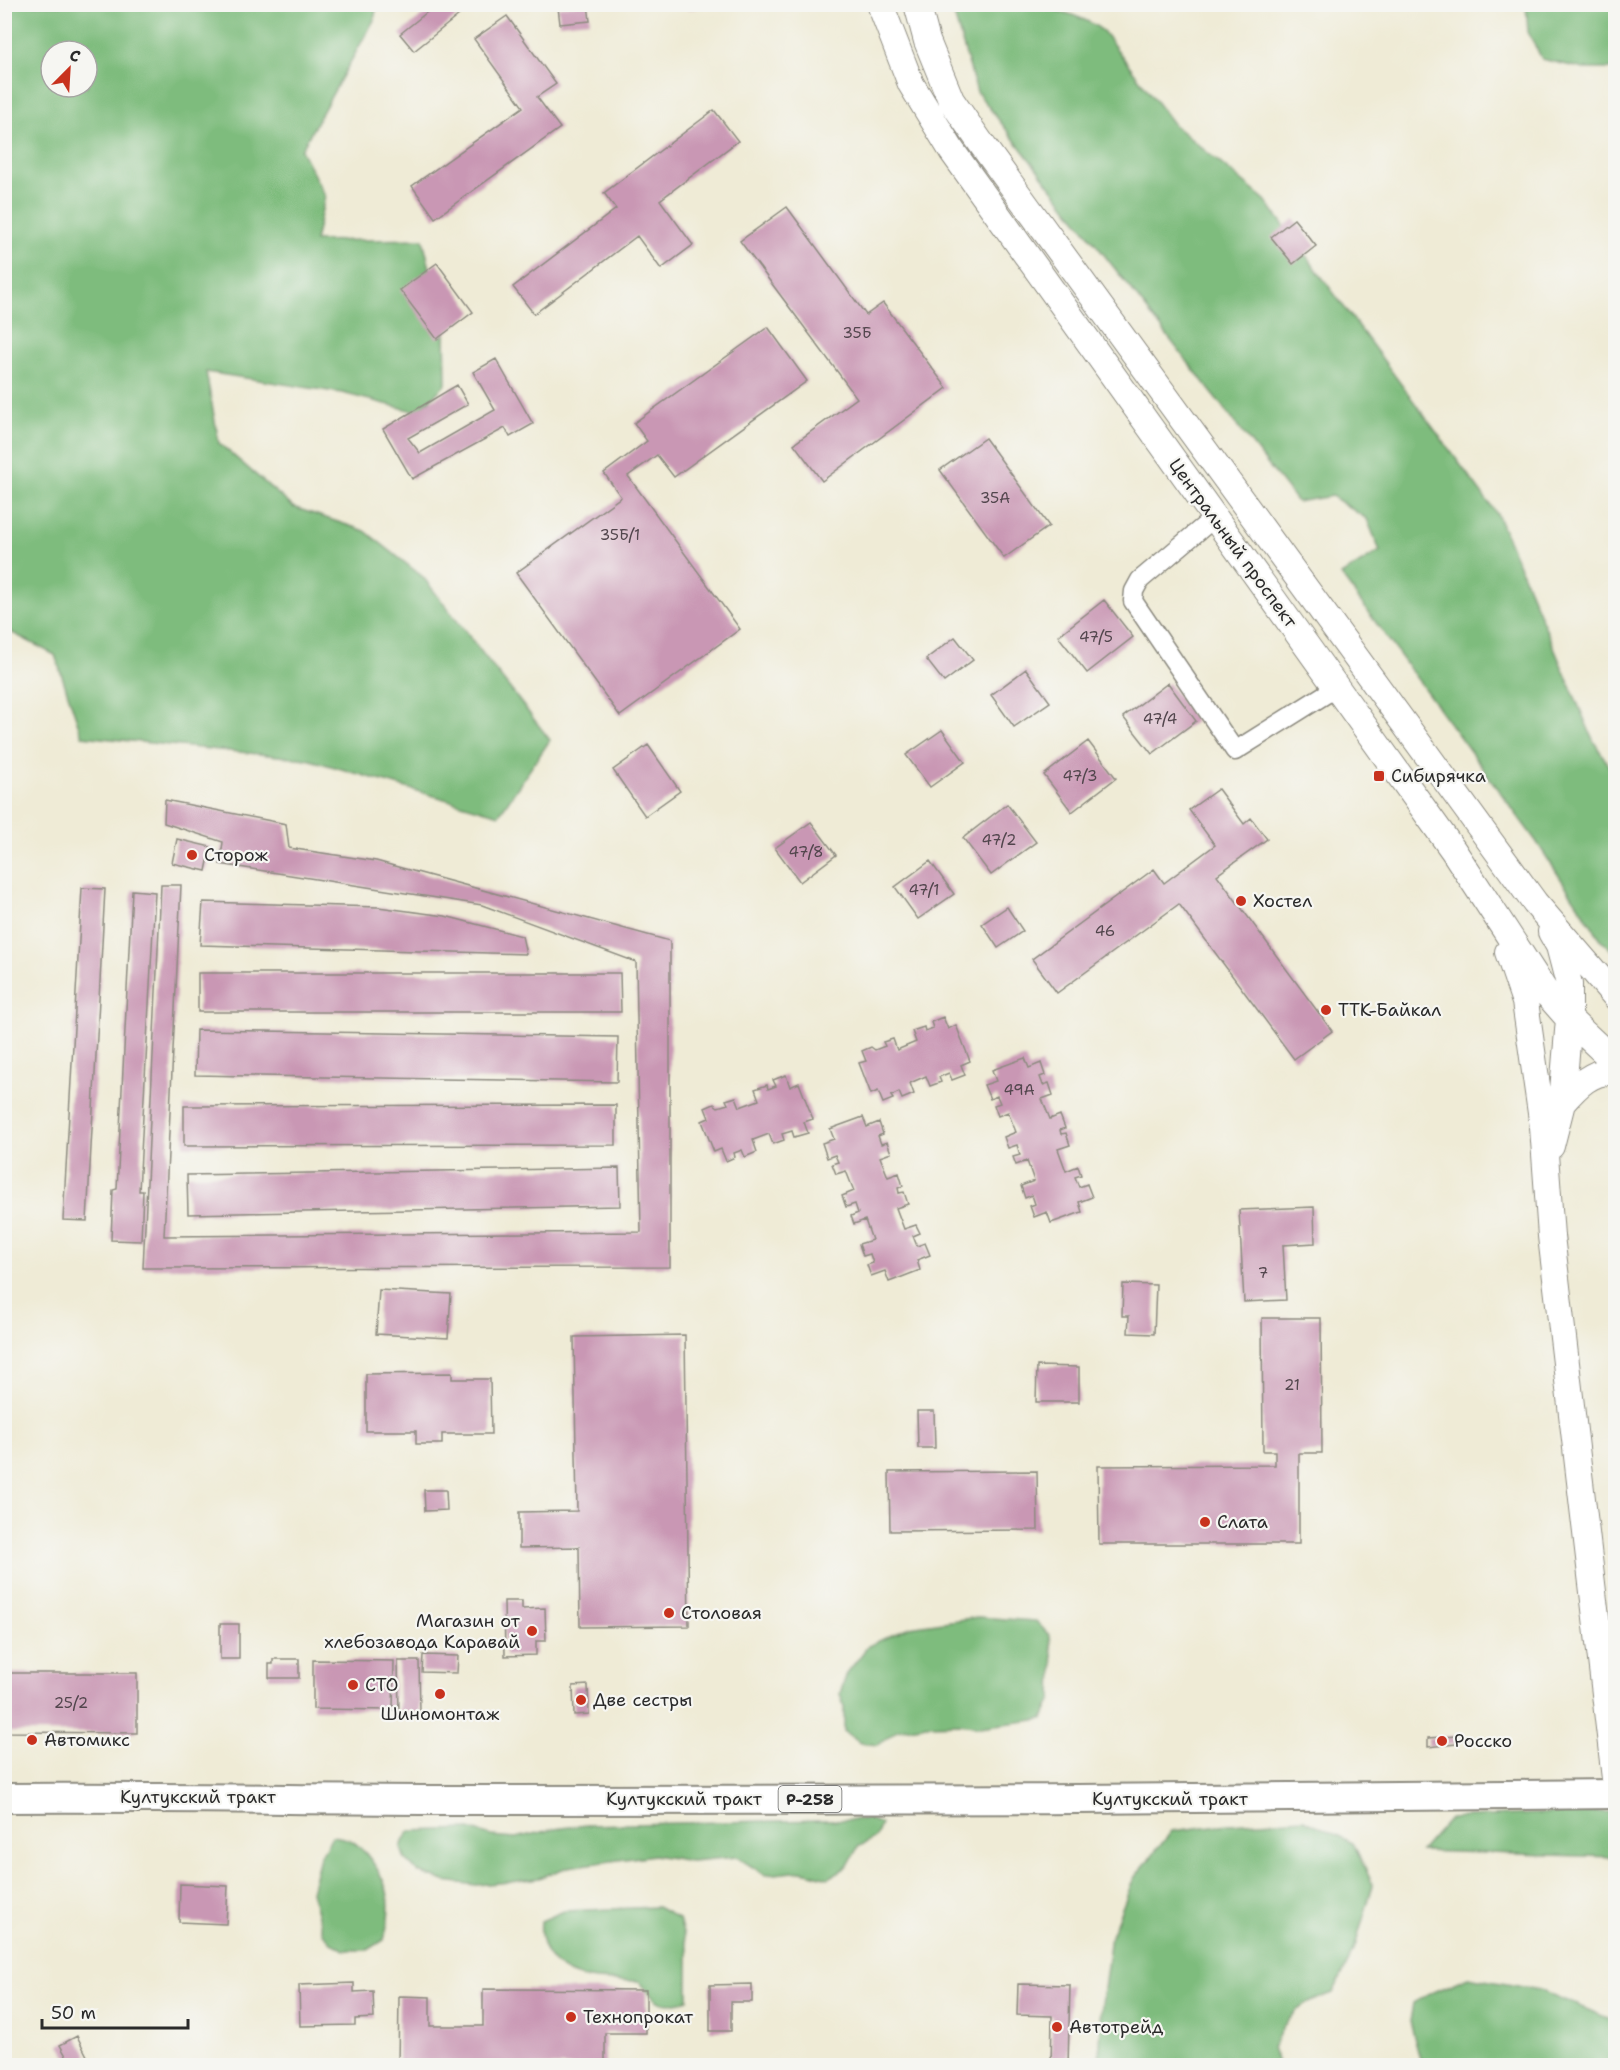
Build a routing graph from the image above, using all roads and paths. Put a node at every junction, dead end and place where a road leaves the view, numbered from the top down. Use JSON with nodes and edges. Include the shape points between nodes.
{"nodes":[{"id":1,"x":880,"y":4,"type":"edge"},
{"id":2,"x":916,"y":4,"type":"edge"},
{"id":3,"x":1215,"y":517,"type":"junction"},
{"id":4,"x":1337,"y":687,"type":"junction"},
{"id":5,"x":1535,"y":903,"type":"junction"},
{"id":6,"x":1499,"y":923,"type":"junction"},
{"id":7,"x":1616,"y":997,"type":"edge"},
{"id":8,"x":1569,"y":1020,"type":"junction"},
{"id":9,"x":1616,"y":1063,"type":"edge"},
{"id":10,"x":1616,"y":1072,"type":"edge"},
{"id":11,"x":1562,"y":1103,"type":"junction"},
{"id":12,"x":1547,"y":1161,"type":"junction"},
{"id":13,"x":1616,"y":1787,"type":"edge"},
{"id":14,"x":1616,"y":1794,"type":"edge"},
{"id":15,"x":4,"y":1798,"type":"edge"}],
"edges":[{"from":1,"to":3,"type":"main road","name":"Центральный проспект","via":[[911,84],[952,151]]},
{"from":2,"to":5,"type":"main road","name":"Центральный проспект","via":[[951,100]]},
{"from":3,"to":4,"type":"main road","name":"Центральный проспект"},
{"from":3,"to":4,"type":"street","via":[[1140,580],[1133,601],[1235,751]]},
{"from":4,"to":6,"type":"main road","name":"Центральный проспект"},
{"from":5,"to":7,"type":"main road","name":"Центральный проспект"},
{"from":5,"to":8,"type":"main road","via":[[1559,946],[1569,984]]},
{"from":6,"to":8,"type":"main road","name":"Центральный проспект"},
{"from":6,"to":12,"type":"main road","via":[[1525,1002]]},
{"from":8,"to":9,"type":"main road","name":"Центральный проспект"},
{"from":8,"to":11,"type":"main road"},
{"from":10,"to":11,"type":"main road","via":[[1587,1078]]},
{"from":11,"to":12,"type":"main road"},
{"from":12,"to":13,"type":"main road","via":[[1551,1236]]},
{"from":14,"to":15,"type":"main road","name":"Култукский тракт","number":"Р-258","via":[[1075,1800]]}]}
